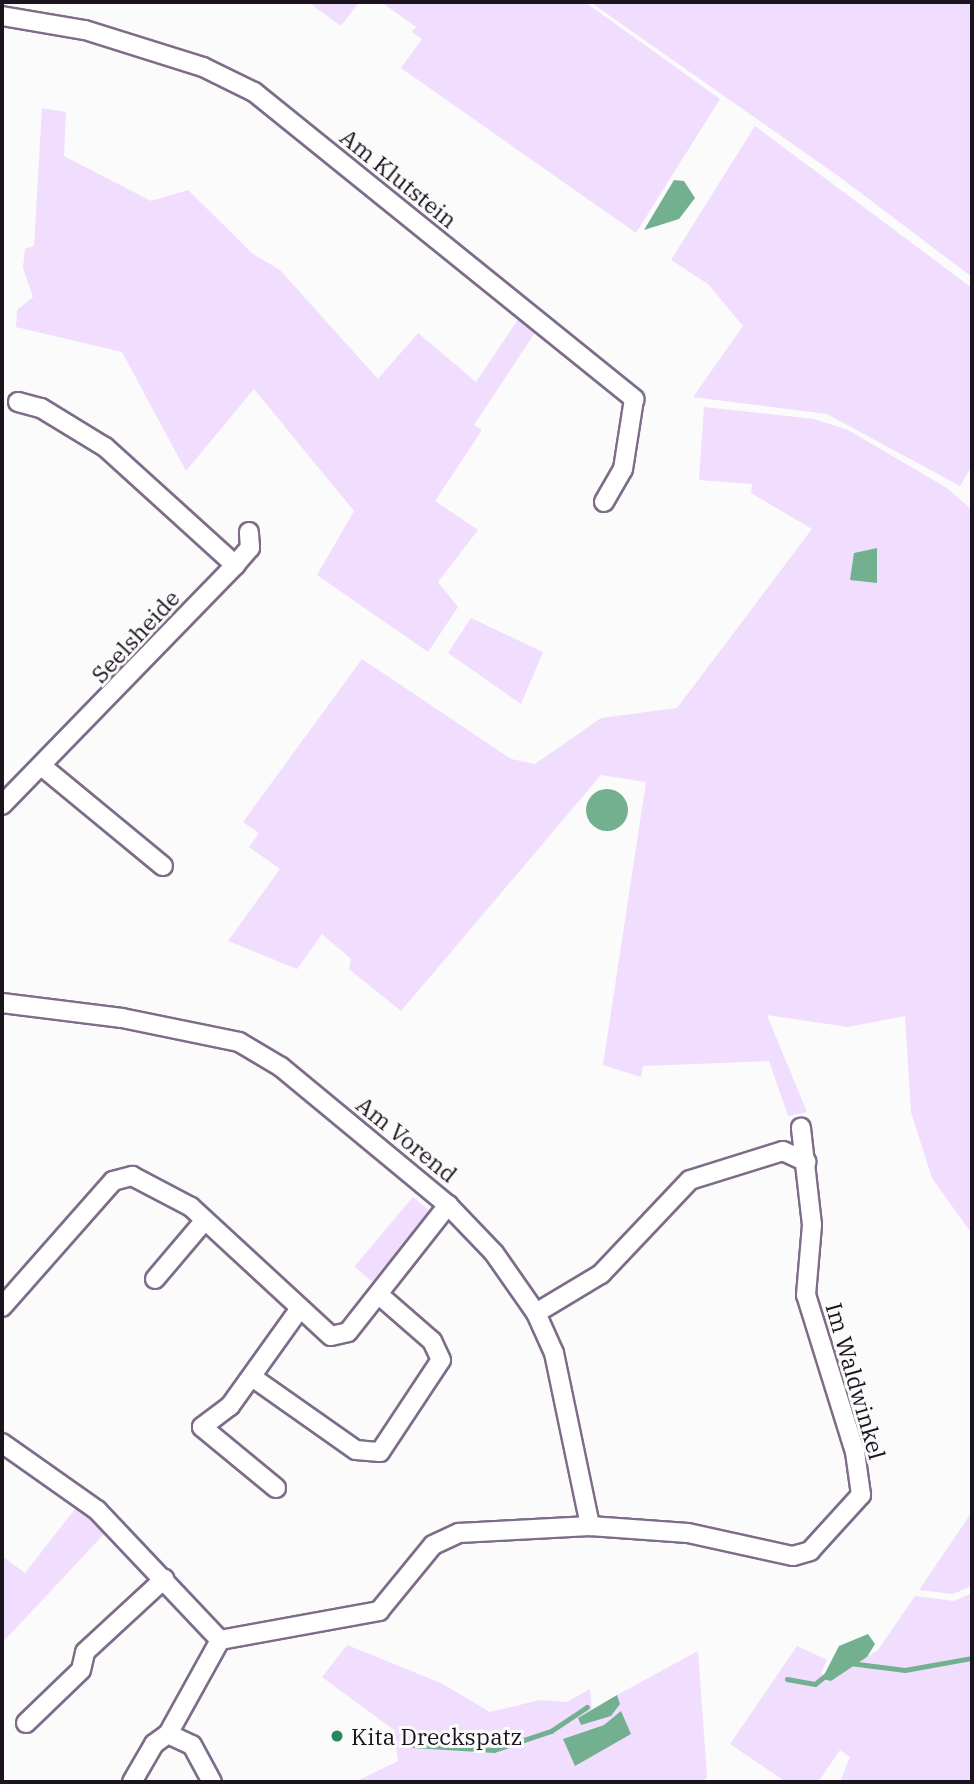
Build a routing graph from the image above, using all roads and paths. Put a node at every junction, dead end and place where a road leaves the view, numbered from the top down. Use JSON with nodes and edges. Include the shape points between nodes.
{"nodes":[{"id":1,"x":2,"y":16,"type":"edge"},
{"id":2,"x":18,"y":402,"type":"dead end"},
{"id":3,"x":604,"y":502,"type":"dead end"},
{"id":4,"x":249,"y":532,"type":"dead end"},
{"id":5,"x":235,"y":565,"type":"junction"},
{"id":6,"x":44,"y":768,"type":"junction"},
{"id":7,"x":2,"y":805,"type":"edge"},
{"id":8,"x":163,"y":866,"type":"dead end"},
{"id":9,"x":2,"y":1003,"type":"edge"},
{"id":10,"x":801,"y":1128,"type":"dead end"},
{"id":11,"x":807,"y":1162,"type":"junction"},
{"id":12,"x":448,"y":1205,"type":"junction"},
{"id":13,"x":205,"y":1220,"type":"junction"},
{"id":14,"x":155,"y":1279,"type":"dead end"},
{"id":15,"x":379,"y":1295,"type":"junction"},
{"id":16,"x":2,"y":1307,"type":"edge"},
{"id":17,"x":298,"y":1311,"type":"junction"},
{"id":18,"x":536,"y":1313,"type":"junction"},
{"id":19,"x":252,"y":1377,"type":"junction"},
{"id":20,"x":2,"y":1443,"type":"edge"},
{"id":21,"x":276,"y":1488,"type":"dead end"},
{"id":22,"x":590,"y":1526,"type":"junction"},
{"id":23,"x":164,"y":1579,"type":"junction"},
{"id":24,"x":220,"y":1640,"type":"junction"},
{"id":25,"x":26,"y":1723,"type":"dead end"},
{"id":26,"x":168,"y":1734,"type":"junction"},
{"id":27,"x":132,"y":1782,"type":"edge"},
{"id":28,"x":212,"y":1782,"type":"edge"}],
"edges":[{"from":1,"to":3,"type":"street","name":"Am Klutstein","via":[[85,30],[203,67],[254,92],[612,381],[634,399],[623,469]]},
{"from":2,"to":5,"type":"street","via":[[41,408],[104,447]]},
{"from":4,"to":5,"type":"street","name":"Seelsheide","via":[[250,548]]},
{"from":5,"to":6,"type":"street","name":"Seelsheide"},
{"from":6,"to":7,"type":"street","name":"Seelsheide"},
{"from":6,"to":8,"type":"street"},
{"from":9,"to":12,"type":"street","name":"Am Vorend","via":[[122,1018],[239,1042],[281,1067]]},
{"from":10,"to":11,"type":"street","name":"Im Waldwinkel"},
{"from":11,"to":18,"type":"street","via":[[783,1151],[690,1180],[601,1274]]},
{"from":11,"to":22,"type":"street","name":"Im Waldwinkel","via":[[812,1225],[806,1295],[855,1452],[861,1495],[810,1551],[793,1556],[688,1533]]},
{"from":12,"to":15,"type":"street"},
{"from":12,"to":18,"type":"street","name":"Am Vorend"},
{"from":13,"to":14,"type":"street"},
{"from":13,"to":16,"type":"street","via":[[163,1187],[132,1176],[113,1181],[92,1211]]},
{"from":13,"to":17,"type":"street"},
{"from":15,"to":17,"type":"street","via":[[348,1332],[331,1336]]},
{"from":15,"to":19,"type":"street","via":[[432,1340],[441,1360],[380,1452],[356,1450]]},
{"from":17,"to":19,"type":"street"},
{"from":18,"to":22,"type":"street","name":"Am Vorend","via":[[563,1390]]},
{"from":19,"to":21,"type":"street","via":[[230,1406],[202,1427]]},
{"from":20,"to":23,"type":"street","via":[[97,1510]]},
{"from":22,"to":24,"type":"street","via":[[448,1534],[379,1611]]},
{"from":23,"to":24,"type":"street"},
{"from":23,"to":25,"type":"street","via":[[85,1652],[81,1670]]},
{"from":24,"to":26,"type":"street"},
{"from":26,"to":27,"type":"street","via":[[154,1744]]},
{"from":26,"to":28,"type":"street","via":[[192,1745]]}]}
